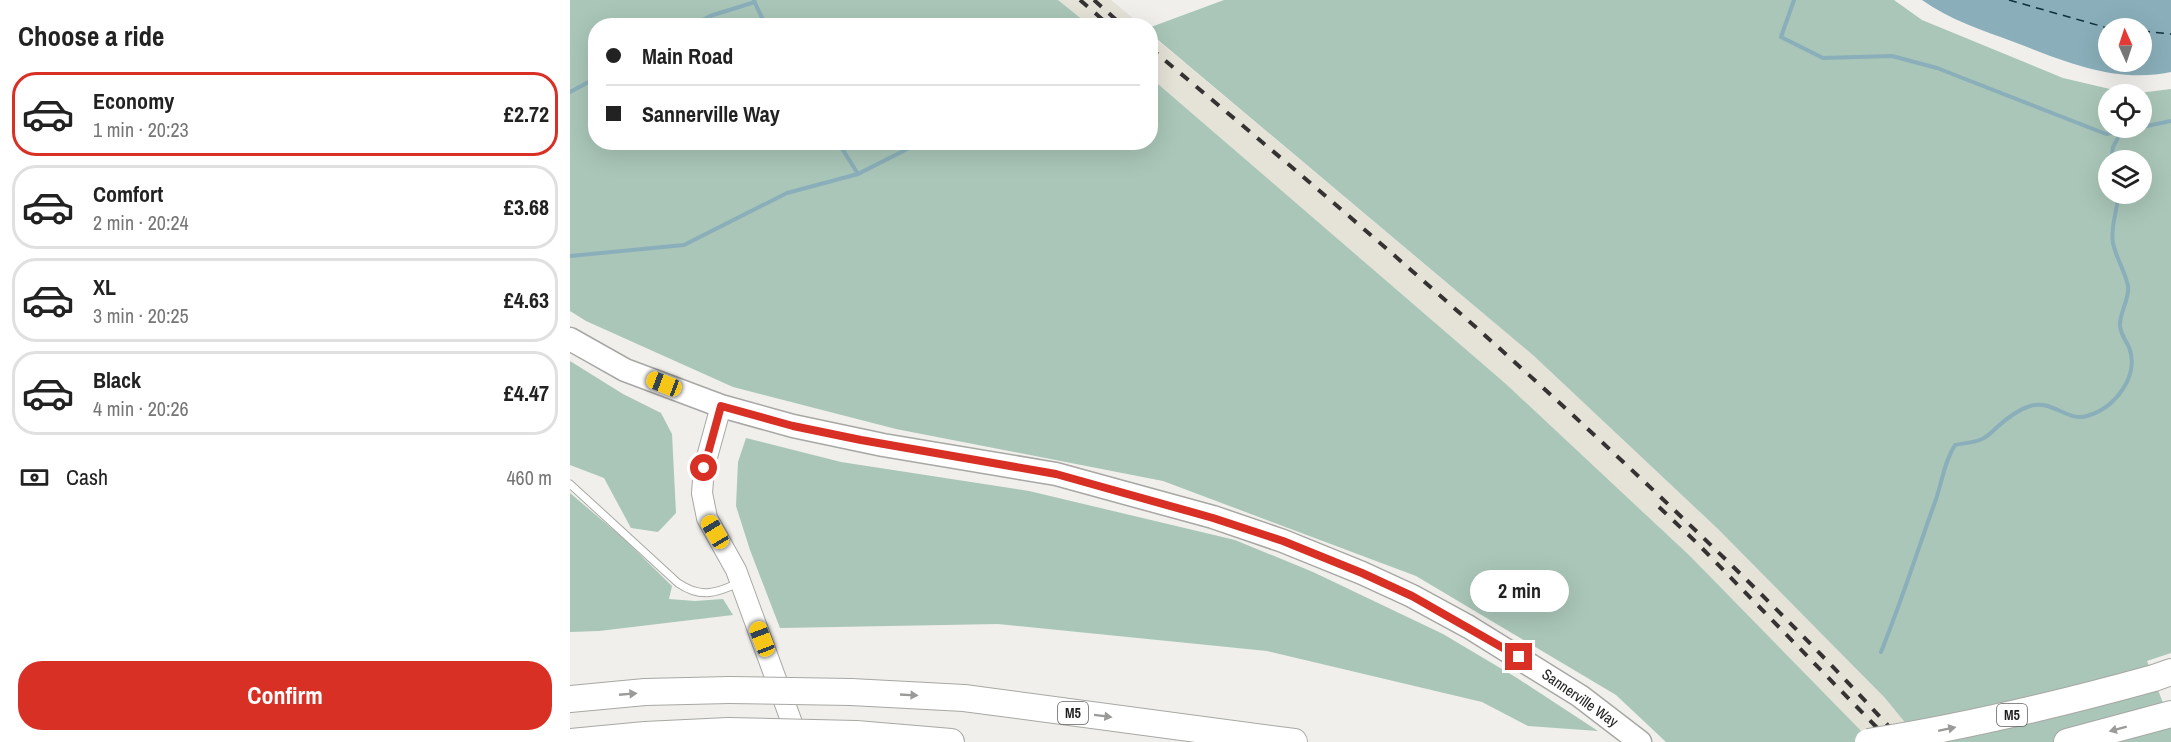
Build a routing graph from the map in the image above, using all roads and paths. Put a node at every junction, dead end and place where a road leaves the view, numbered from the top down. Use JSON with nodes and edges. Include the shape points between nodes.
{"nodes":[{"id":1,"x":570,"y":339,"type":"edge"},
{"id":2,"x":721,"y":406,"type":"junction"},
{"id":3,"x":570,"y":484,"type":"edge"},
{"id":4,"x":741,"y":581,"type":"junction"},
{"id":5,"x":2162,"y":675,"type":"edge"},
{"id":6,"x":570,"y":699,"type":"edge"},
{"id":7,"x":2170,"y":714,"type":"edge"},
{"id":8,"x":570,"y":742,"type":"edge"},
{"id":9,"x":799,"y":742,"type":"edge"},
{"id":10,"x":951,"y":742,"type":"edge"},
{"id":11,"x":1294,"y":742,"type":"edge"},
{"id":12,"x":1640,"y":742,"type":"edge"},
{"id":13,"x":1868,"y":742,"type":"edge"},
{"id":14,"x":2067,"y":742,"type":"edge"}],
"edges":[{"from":1,"to":2,"type":"main road","name":"Sannerville Way","via":[[626,370]]},
{"from":2,"to":4,"type":"street","via":[[704,468],[702,493],[707,518]]},
{"from":2,"to":12,"type":"main road","name":"Sannerville Way","via":[[827,433],[1056,474],[1283,541],[1412,596],[1469,627],[1580,696]]},
{"from":3,"to":4,"type":"lane","via":[[691,591],[718,591]]},
{"from":4,"to":9,"type":"street"},
{"from":13,"to":5,"type":"highway","number":"M5","one_way":true,"bridge":true,"via":[[2038,709]]},
{"from":6,"to":11,"type":"highway","number":"M5","one_way":true,"bridge":true,"via":[[729,690],[964,698]]},
{"from":7,"to":14,"type":"highway","one_way":true},
{"from":8,"to":10,"type":"highway","bridge":true,"via":[[728,731],[856,734]]}]}
